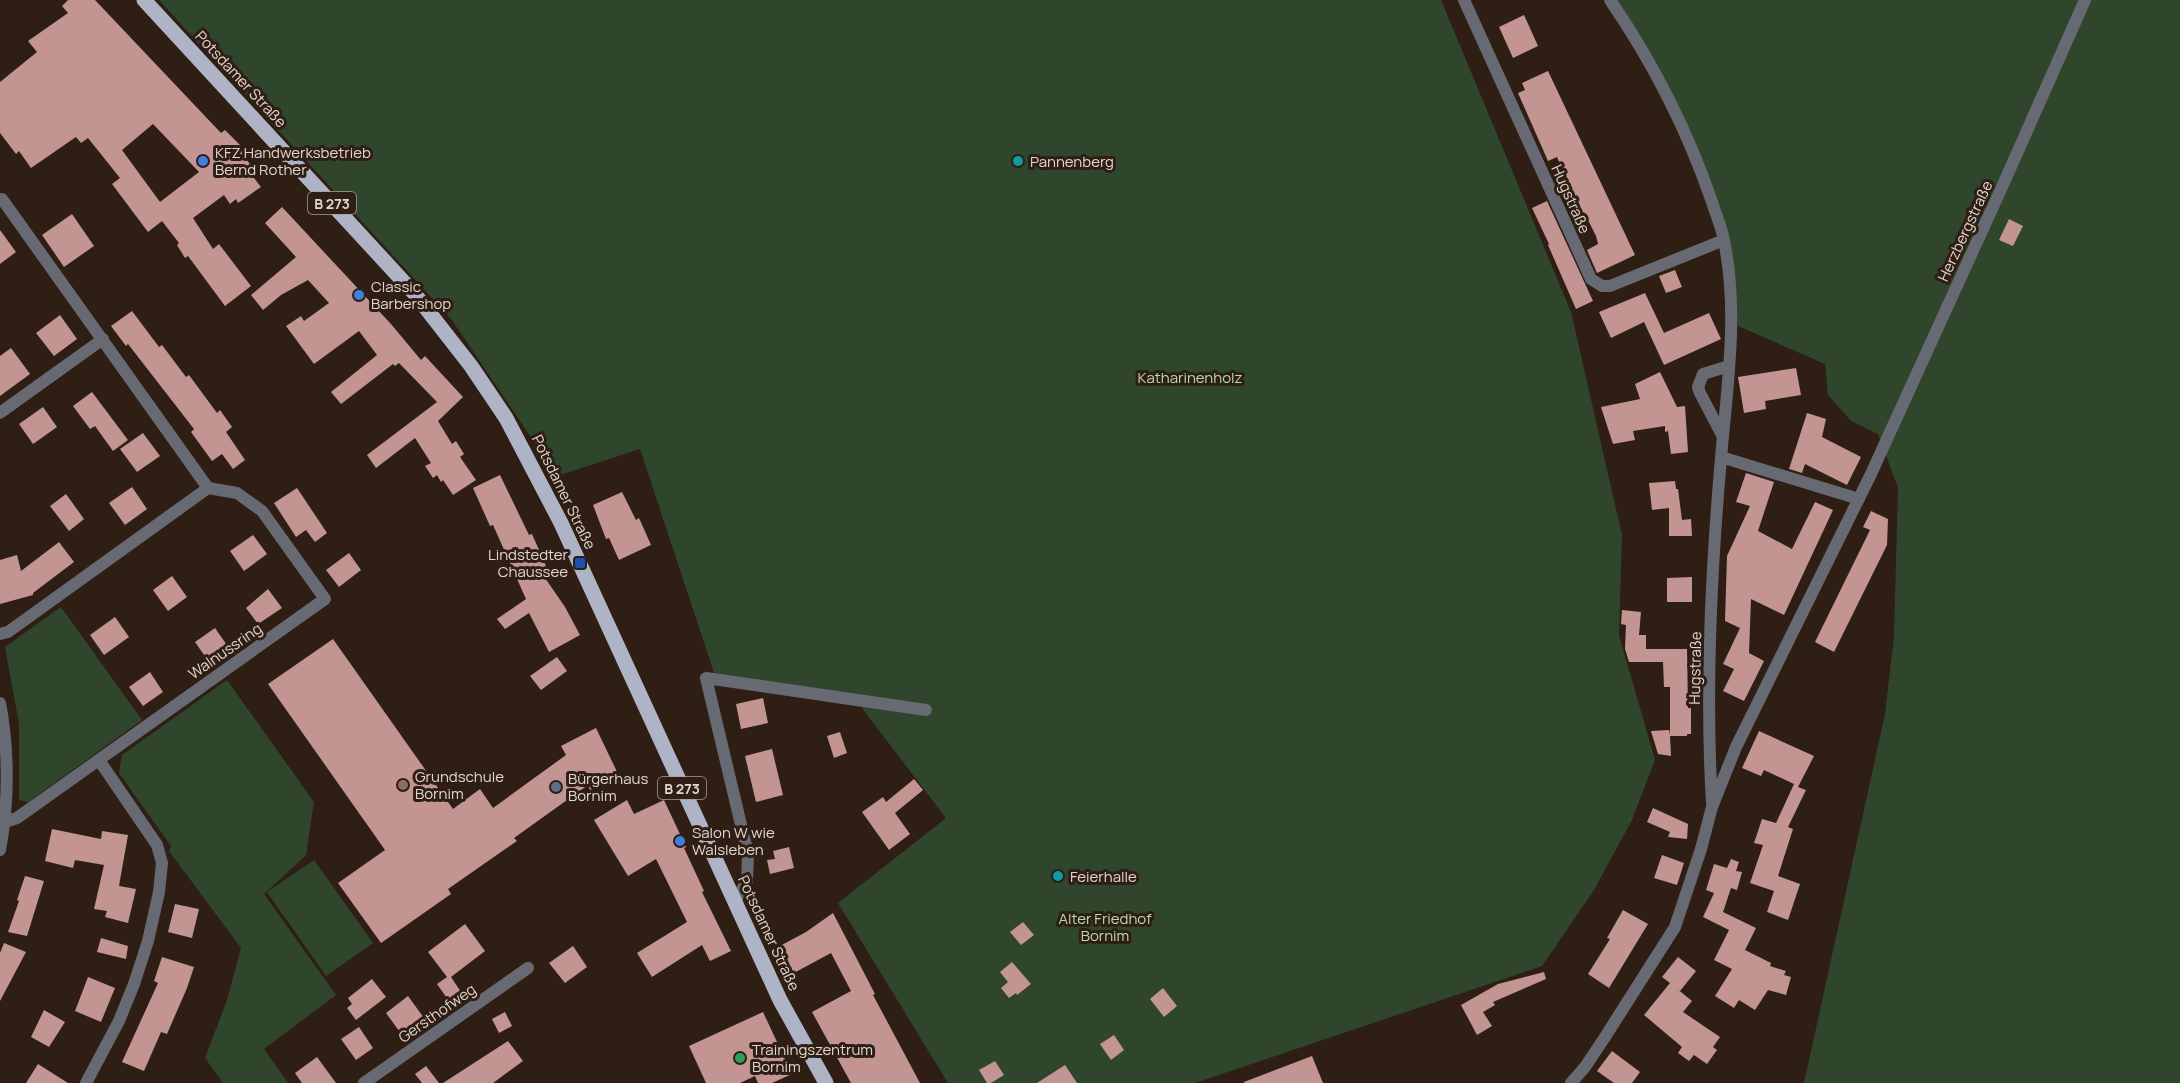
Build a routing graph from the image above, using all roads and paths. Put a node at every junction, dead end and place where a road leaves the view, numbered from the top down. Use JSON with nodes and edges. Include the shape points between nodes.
{"nodes":[{"id":1,"x":144,"y":0,"type":"edge"},
{"id":2,"x":1464,"y":0,"type":"edge"},
{"id":3,"x":1610,"y":0,"type":"edge"},
{"id":4,"x":2085,"y":0,"type":"edge"},
{"id":5,"x":0,"y":201,"type":"edge"},
{"id":6,"x":1724,"y":240,"type":"junction"},
{"id":7,"x":103,"y":339,"type":"junction"},
{"id":8,"x":1729,"y":366,"type":"junction"},
{"id":9,"x":0,"y":412,"type":"edge"},
{"id":10,"x":1723,"y":436,"type":"junction"},
{"id":11,"x":1721,"y":458,"type":"junction"},
{"id":12,"x":1871,"y":474,"type":"joint"},
{"id":13,"x":208,"y":488,"type":"junction"},
{"id":14,"x":1859,"y":499,"type":"junction"},
{"id":15,"x":0,"y":634,"type":"edge"},
{"id":16,"x":0,"y":703,"type":"edge"},
{"id":17,"x":926,"y":710,"type":"dead end"},
{"id":18,"x":99,"y":760,"type":"junction"},
{"id":19,"x":1712,"y":807,"type":"junction"},
{"id":20,"x":4,"y":822,"type":"junction"},
{"id":21,"x":0,"y":850,"type":"edge"},
{"id":22,"x":734,"y":903,"type":"junction"},
{"id":23,"x":528,"y":968,"type":"dead end"},
{"id":24,"x":86,"y":1083,"type":"edge"},
{"id":25,"x":364,"y":1083,"type":"edge"},
{"id":26,"x":826,"y":1083,"type":"edge"},
{"id":27,"x":1571,"y":1083,"type":"edge"}],
"edges":[{"from":1,"to":22,"type":"main road","name":"Potsdamer Straße","number":"B 273","via":[[408,286],[506,418],[561,523]]},
{"from":2,"to":6,"type":"street","name":"Hugstraße","via":[[1591,279],[1610,286]]},
{"from":3,"to":6,"type":"street","name":"Hugstraße","via":[[1658,81],[1699,164]]},
{"from":4,"to":12,"type":"street","name":"Herzbergstraße"},
{"from":5,"to":7,"type":"street"},
{"from":6,"to":8,"type":"street","name":"Hugstraße","via":[[1731,309]]},
{"from":7,"to":9,"type":"street"},
{"from":7,"to":13,"type":"street"},
{"from":8,"to":10,"type":"street","name":"Hugstraße"},
{"from":8,"to":10,"type":"street","via":[[1703,374],[1698,387]]},
{"from":10,"to":11,"type":"street","name":"Hugstraße"},
{"from":11,"to":14,"type":"street"},
{"from":11,"to":19,"type":"street","name":"Hugstraße","via":[[1711,645]]},
{"from":12,"to":14,"type":"street","name":"Hugstraße"},
{"from":13,"to":15,"type":"street"},
{"from":13,"to":18,"type":"street","name":"Walnussring","via":[[237,493],[262,511],[325,599]]},
{"from":14,"to":19,"type":"street","name":"Hugstraße","via":[[1766,682]]},
{"from":16,"to":20,"type":"street","via":[[4,726]]},
{"from":17,"to":22,"type":"street","via":[[706,678],[748,854],[747,881]]},
{"from":18,"to":20,"type":"street","name":"Walnussring","via":[[17,818]]},
{"from":18,"to":24,"type":"street","via":[[157,845],[162,863],[148,941],[134,984]]},
{"from":19,"to":27,"type":"street","name":"Hugstraße","via":[[1670,939]]},
{"from":20,"to":21,"type":"street"},
{"from":22,"to":26,"type":"main road","name":"Potsdamer Straße","number":"B 273","via":[[780,1000]]},
{"from":23,"to":25,"type":"street","name":"Gersthofweg"}]}
